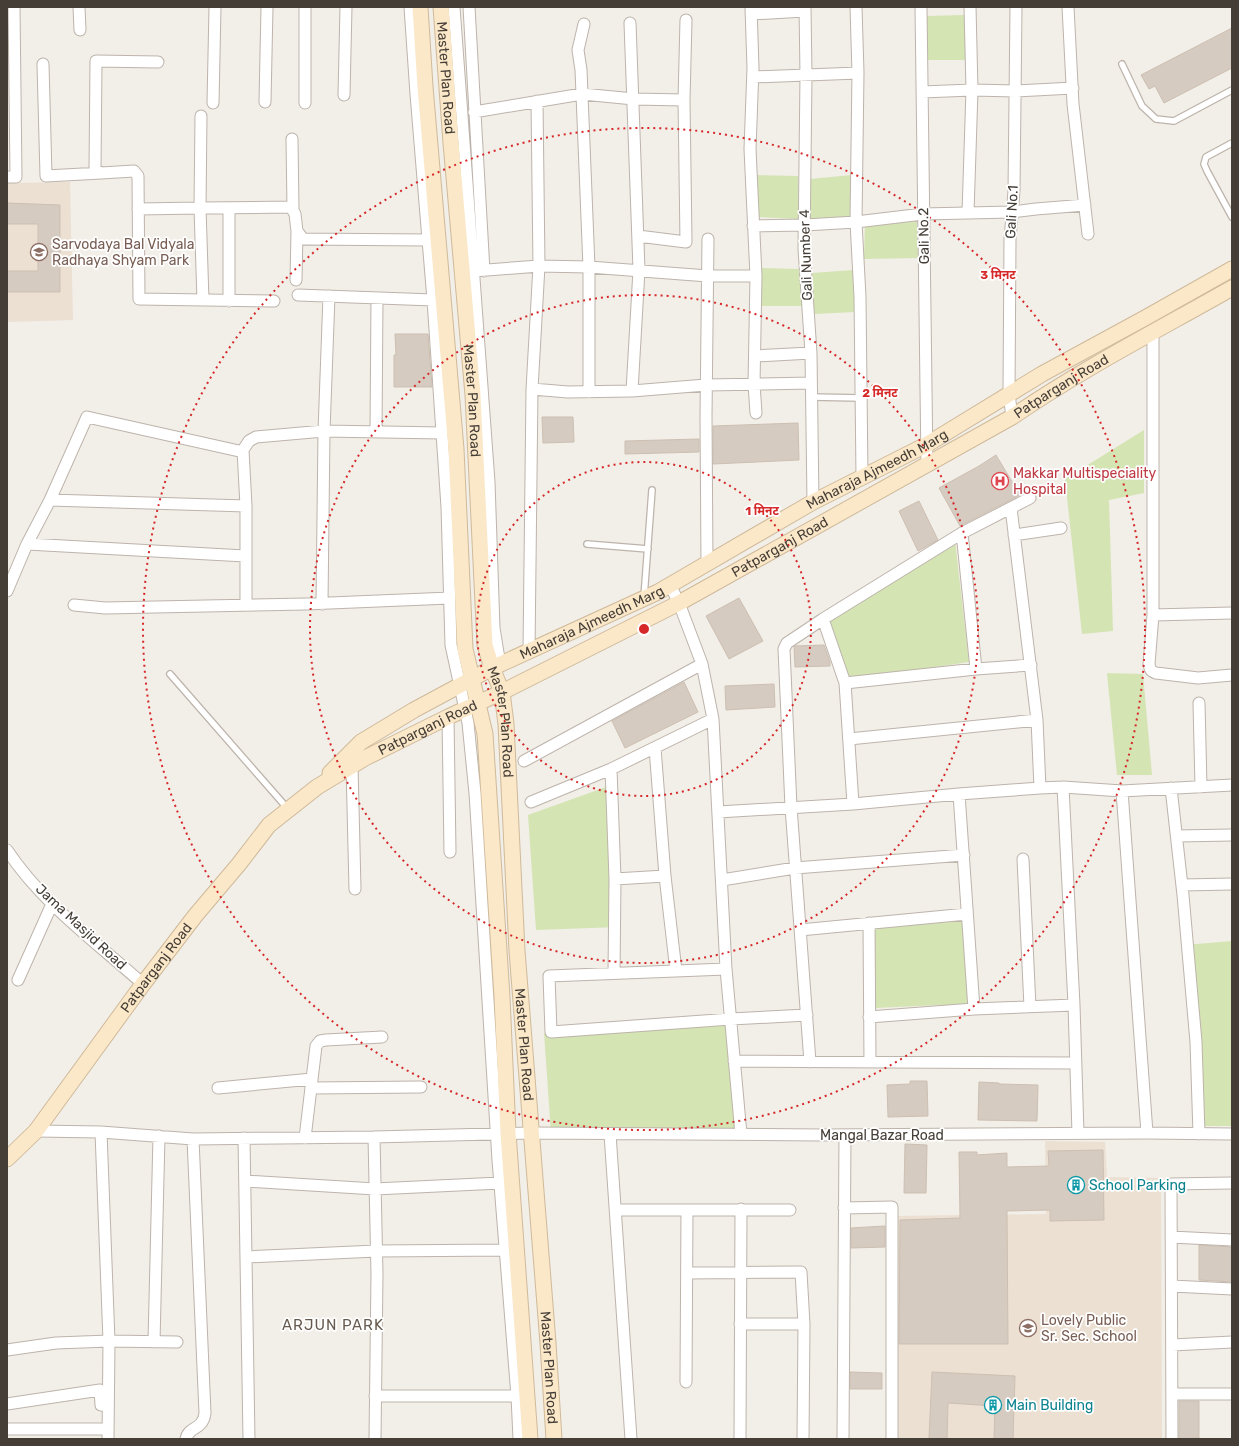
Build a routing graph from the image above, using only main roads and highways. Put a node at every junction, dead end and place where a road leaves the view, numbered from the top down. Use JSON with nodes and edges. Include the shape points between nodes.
{"nodes":[{"id":1,"x":420,"y":7,"type":"edge"},
{"id":2,"x":441,"y":7,"type":"edge"},
{"id":3,"x":1232,"y":269,"type":"edge"},
{"id":4,"x":1232,"y":288,"type":"edge"},
{"id":5,"x":496,"y":667,"type":"junction"},
{"id":6,"x":473,"y":679,"type":"junction"},
{"id":7,"x":502,"y":692,"type":"junction"},
{"id":8,"x":478,"y":703,"type":"junction"},
{"id":9,"x":317,"y":787,"type":"junction"},
{"id":10,"x":7,"y":1159,"type":"edge"},
{"id":11,"x":530,"y":1439,"type":"edge"},
{"id":12,"x":554,"y":1439,"type":"edge"}],
"edges":[{"from":1,"to":6,"type":"main road","name":"Master Plan Road","via":[[456,449],[465,649]]},
{"from":2,"to":5,"type":"main road","name":"Master Plan Road","via":[[473,395],[485,645]]},
{"from":3,"to":5,"type":"main road","name":"Maharaja Ajmeedh Marg","via":[[1042,374],[926,445],[813,502],[670,586]]},
{"from":4,"to":7,"type":"main road","name":"Patparganj Road","via":[[1048,392],[1012,417],[680,603]]},
{"from":5,"to":6,"type":"main road","name":"Maharaja Ajmeedh Marg"},
{"from":5,"to":7,"type":"main road","name":"Master Plan Road"},
{"from":6,"to":8,"type":"main road","name":"Master Plan Road"},
{"from":6,"to":9,"type":"main road","name":"Patparganj Road","via":[[361,742]]},
{"from":7,"to":8,"type":"main road","name":"Patparganj Road"},
{"from":7,"to":12,"type":"main road","name":"Master Plan Road","via":[[506,724],[517,951]]},
{"from":8,"to":9,"type":"main road","name":"Patparganj Road","via":[[352,765]]},
{"from":8,"to":11,"type":"main road","name":"Master Plan Road","via":[[485,734],[502,997],[502,1134]]},
{"from":9,"to":10,"type":"main road","name":"Patparganj Road","via":[[269,825],[143,984],[36,1131]]}]}
